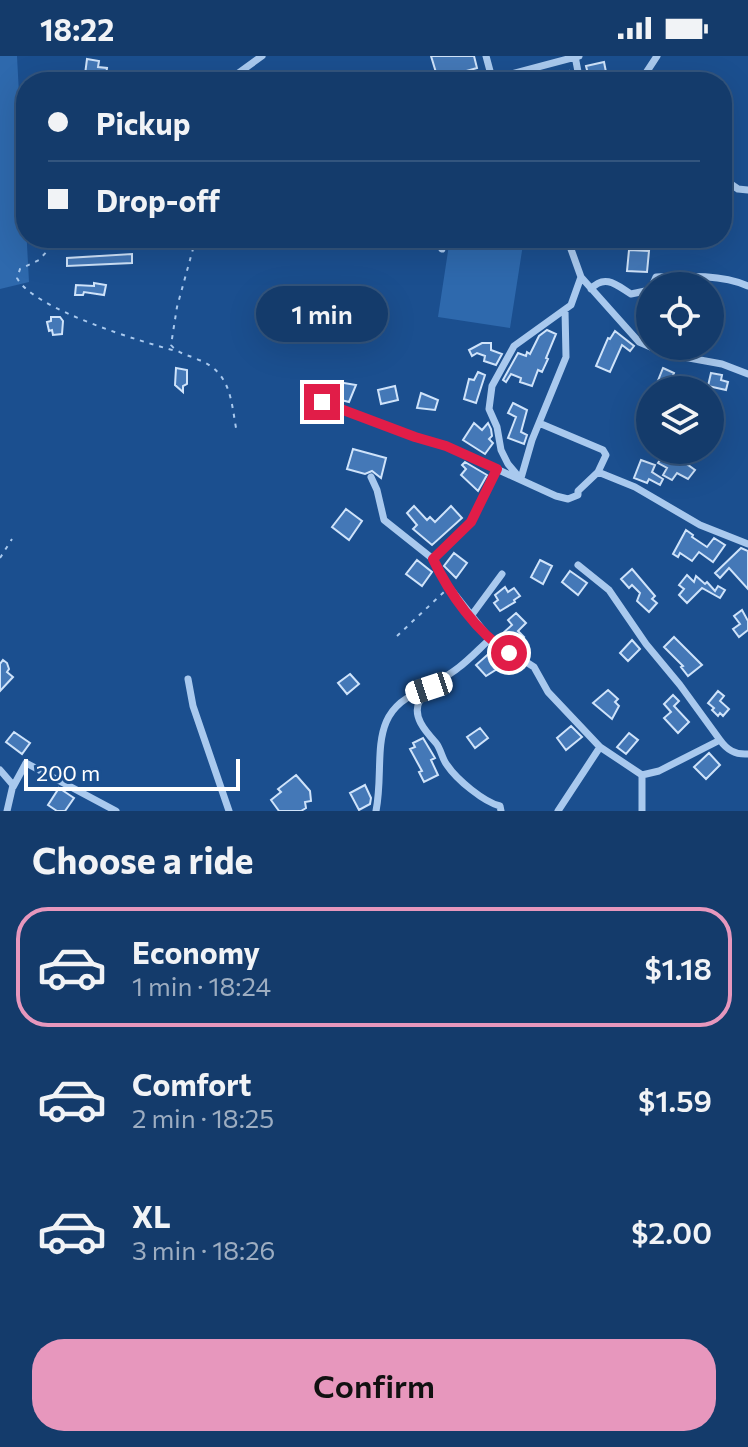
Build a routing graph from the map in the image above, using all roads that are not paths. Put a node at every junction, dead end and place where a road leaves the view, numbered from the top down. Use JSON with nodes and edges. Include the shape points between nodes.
{"nodes":[{"id":1,"x":262,"y":56,"type":"edge"},
{"id":2,"x":576,"y":56,"type":"edge"},
{"id":3,"x":240,"y":72,"type":"edge"},
{"id":4,"x":526,"y":72,"type":"edge"},
{"id":5,"x":571,"y":248,"type":"edge"},
{"id":6,"x":581,"y":277,"type":"junction"},
{"id":7,"x":724,"y":281,"type":"edge"},
{"id":8,"x":748,"y":286,"type":"edge"},
{"id":9,"x":591,"y":289,"type":"junction"},
{"id":10,"x":636,"y":294,"type":"edge"},
{"id":11,"x":565,"y":310,"type":"junction"},
{"id":12,"x":748,"y":374,"type":"edge"},
{"id":13,"x":322,"y":402,"type":"dead end"},
{"id":14,"x":539,"y":423,"type":"junction"},
{"id":15,"x":497,"y":469,"type":"junction"},
{"id":16,"x":598,"y":472,"type":"junction"},
{"id":17,"x":371,"y":477,"type":"dead end"},
{"id":18,"x":521,"y":478,"type":"junction"},
{"id":19,"x":748,"y":544,"type":"edge"},
{"id":20,"x":433,"y":559,"type":"junction"},
{"id":21,"x":578,"y":565,"type":"dead end"},
{"id":22,"x":502,"y":574,"type":"dead end"},
{"id":23,"x":471,"y":616,"type":"junction"},
{"id":24,"x":490,"y":639,"type":"junction"},
{"id":25,"x":188,"y":679,"type":"dead end"},
{"id":26,"x":429,"y":688,"type":"junction"},
{"id":27,"x":720,"y":740,"type":"junction"},
{"id":28,"x":600,"y":747,"type":"junction"},
{"id":29,"x":748,"y":754,"type":"edge"},
{"id":30,"x":0,"y":770,"type":"edge"},
{"id":31,"x":642,"y":775,"type":"junction"},
{"id":32,"x":13,"y":787,"type":"junction"},
{"id":33,"x":7,"y":811,"type":"edge"},
{"id":34,"x":116,"y":811,"type":"edge"},
{"id":35,"x":229,"y":811,"type":"edge"},
{"id":36,"x":376,"y":811,"type":"edge"},
{"id":37,"x":501,"y":811,"type":"edge"},
{"id":38,"x":558,"y":811,"type":"edge"},
{"id":39,"x":642,"y":811,"type":"edge"}],
"edges":[{"from":1,"to":3,"type":"street"},
{"from":2,"to":4,"type":"street"},
{"from":5,"to":6,"type":"street"},
{"from":6,"to":9,"type":"street"},
{"from":6,"to":11,"type":"street","via":[[575,300]]},
{"from":7,"to":8,"type":"street"},
{"from":9,"to":10,"type":"street","via":[[604,281]]},
{"from":9,"to":12,"type":"street","via":[[644,345]]},
{"from":11,"to":14,"type":"street","via":[[566,357]]},
{"from":11,"to":18,"type":"street","via":[[514,346],[490,393],[489,409],[504,458]]},
{"from":13,"to":15,"type":"street"},
{"from":14,"to":16,"type":"street","via":[[605,452]]},
{"from":14,"to":18,"type":"street"},
{"from":15,"to":18,"type":"street"},
{"from":15,"to":20,"type":"street","via":[[471,522]]},
{"from":16,"to":18,"type":"street","via":[[568,499]]},
{"from":16,"to":19,"type":"street"},
{"from":17,"to":20,"type":"street","via":[[384,520]]},
{"from":20,"to":23,"type":"street"},
{"from":21,"to":27,"type":"street","via":[[609,590]]},
{"from":22,"to":23,"type":"street"},
{"from":23,"to":24,"type":"street"},
{"from":24,"to":26,"type":"street"},
{"from":24,"to":28,"type":"street","via":[[534,667],[548,692]]},
{"from":25,"to":35,"type":"street"},
{"from":26,"to":36,"type":"street","via":[[406,696],[385,720]]},
{"from":26,"to":37,"type":"street","via":[[416,711],[426,732],[447,765]]},
{"from":27,"to":29,"type":"street","via":[[726,749]]},
{"from":27,"to":31,"type":"street"},
{"from":28,"to":31,"type":"street"},
{"from":28,"to":38,"type":"street"},
{"from":30,"to":32,"type":"street"},
{"from":31,"to":39,"type":"street"},
{"from":32,"to":33,"type":"street"},
{"from":32,"to":34,"type":"street","via":[[26,763]]}]}
